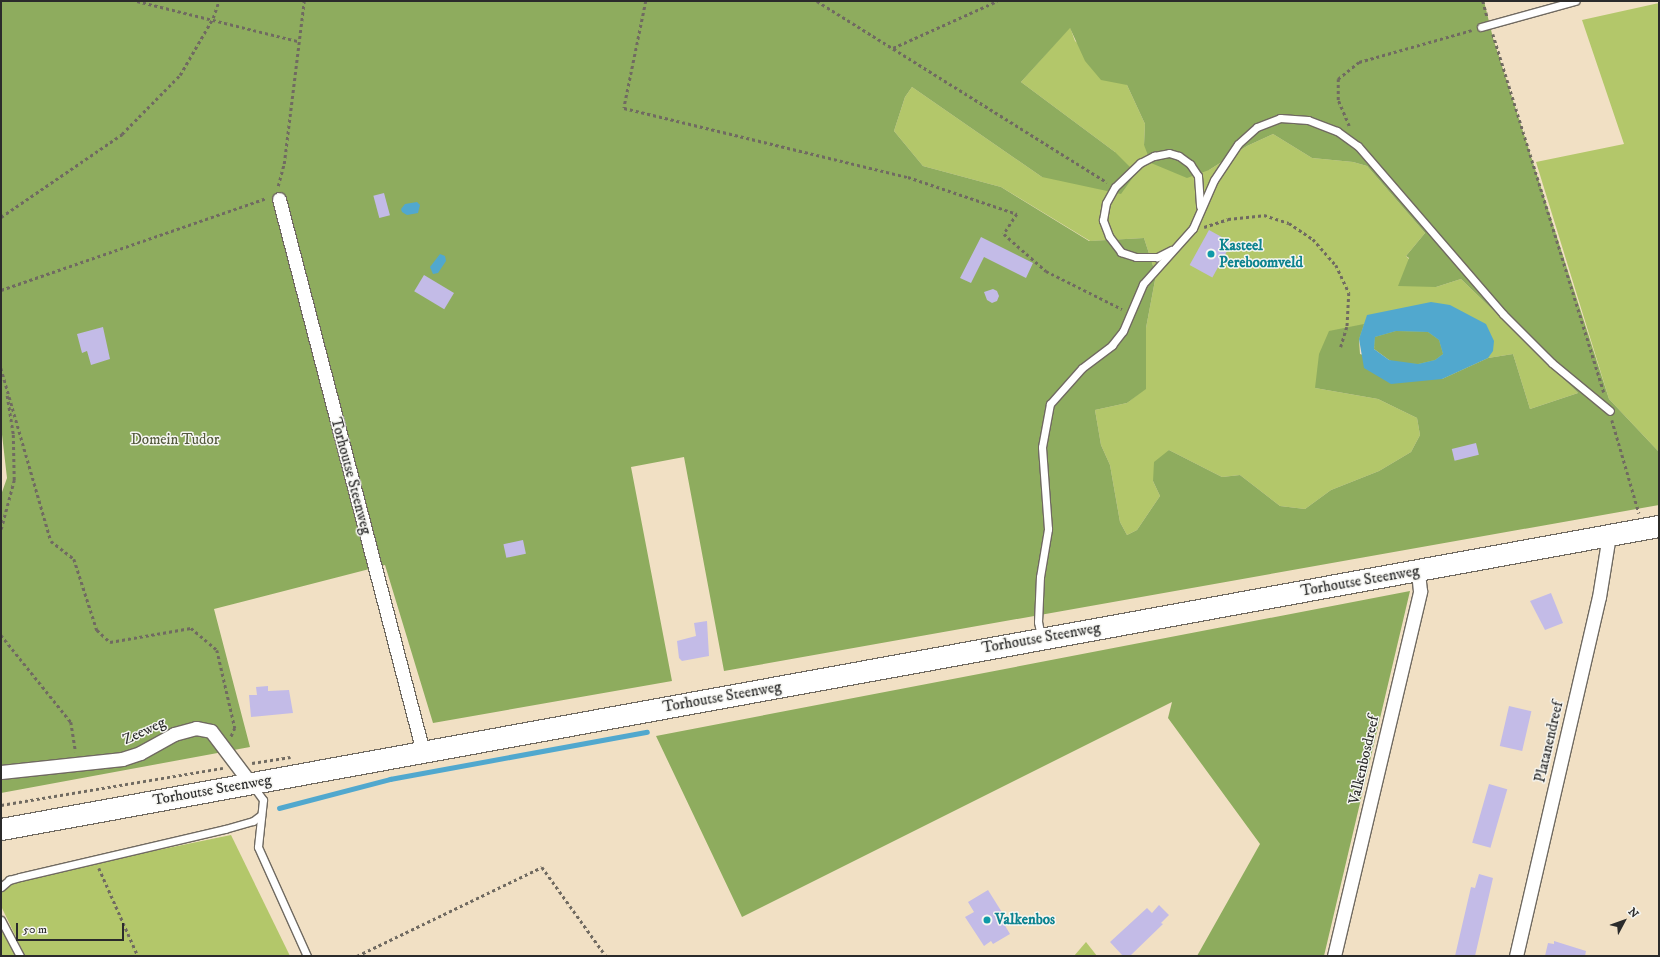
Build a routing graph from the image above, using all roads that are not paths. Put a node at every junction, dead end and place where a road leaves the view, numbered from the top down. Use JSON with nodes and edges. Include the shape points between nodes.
{"nodes":[{"id":1,"x":1576,"y":1,"type":"edge"},
{"id":2,"x":1481,"y":27,"type":"road end"},
{"id":3,"x":276,"y":194,"type":"road end"},
{"id":4,"x":1200,"y":208,"type":"junction"},
{"id":5,"x":1177,"y":248,"type":"junction"},
{"id":6,"x":1610,"y":411,"type":"road end"},
{"id":7,"x":1651,"y":528,"type":"edge"},
{"id":8,"x":1609,"y":535,"type":"junction"},
{"id":9,"x":1418,"y":571,"type":"junction"},
{"id":10,"x":1041,"y":638,"type":"junction"},
{"id":11,"x":423,"y":752,"type":"junction"},
{"id":12,"x":1,"y":772,"type":"edge"},
{"id":13,"x":251,"y":784,"type":"junction"},
{"id":14,"x":261,"y":815,"type":"junction"},
{"id":15,"x":1,"y":829,"type":"edge"},
{"id":16,"x":1,"y":888,"type":"edge"},
{"id":17,"x":1,"y":920,"type":"edge"},
{"id":18,"x":20,"y":956,"type":"edge"},
{"id":19,"x":306,"y":956,"type":"edge"},
{"id":20,"x":1334,"y":956,"type":"edge"},
{"id":21,"x":1516,"y":956,"type":"edge"}],
"edges":[{"from":1,"to":2,"type":"lane"},
{"from":3,"to":11,"type":"street","name":"Torhoutse Steenweg"},
{"from":4,"to":5,"type":"lane","via":[[1193,228]]},
{"from":4,"to":5,"type":"lane","via":[[1198,176],[1190,164],[1169,153],[1154,156],[1140,163],[1115,187],[1106,203],[1103,220],[1109,236],[1121,252],[1136,257],[1157,257]]},
{"from":4,"to":6,"type":"lane","via":[[1214,180],[1238,144],[1257,127],[1280,118],[1308,120],[1337,131],[1358,146],[1503,314],[1552,363]]},
{"from":5,"to":10,"type":"lane","via":[[1143,284],[1124,331],[1082,368],[1050,404],[1042,447],[1048,528],[1040,584],[1038,622]]},
{"from":7,"to":8,"type":"main road","name":"Torhoutse Steenweg"},
{"from":8,"to":9,"type":"main road","name":"Torhoutse Steenweg"},
{"from":8,"to":21,"type":"street","name":"Platanendreef","via":[[1599,597]]},
{"from":9,"to":10,"type":"main road","name":"Torhoutse Steenweg"},
{"from":9,"to":20,"type":"street","name":"Valkenbosdreef","via":[[1420,591]]},
{"from":10,"to":11,"type":"main road","name":"Torhoutse Steenweg"},
{"from":11,"to":13,"type":"main road","name":"Torhoutse Steenweg"},
{"from":12,"to":13,"type":"street","name":"Zeeweg","via":[[122,759],[140,753],[174,734],[196,728],[211,731]]},
{"from":13,"to":14,"type":"lane","via":[[263,800]]},
{"from":13,"to":15,"type":"main road","name":"Torhoutse Steenweg"},
{"from":14,"to":16,"type":"lane","via":[[253,821],[225,829],[20,876],[9,880]]},
{"from":14,"to":19,"type":"lane","via":[[258,846]]},
{"from":17,"to":18,"type":"lane"}]}
